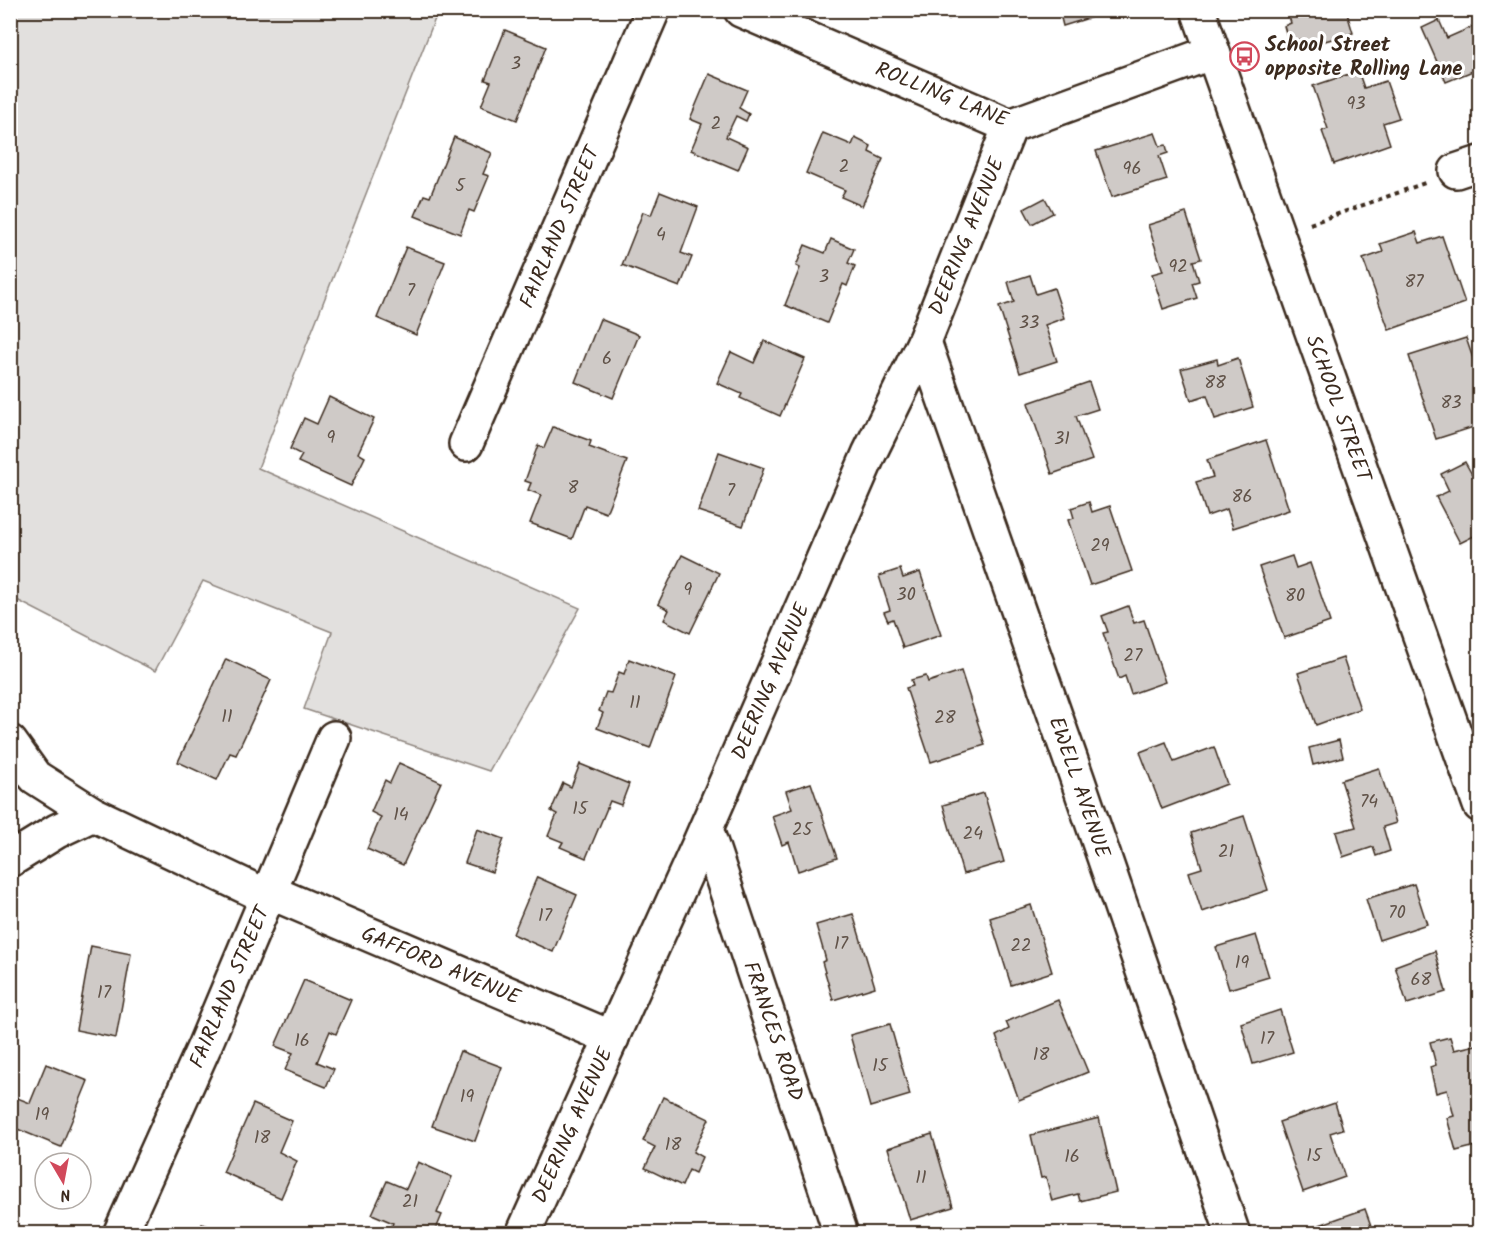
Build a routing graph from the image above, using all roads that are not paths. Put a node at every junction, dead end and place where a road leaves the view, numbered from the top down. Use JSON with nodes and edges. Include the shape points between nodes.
{"nodes":[{"id":1,"x":653,"y":10,"type":"edge"},
{"id":2,"x":741,"y":10,"type":"edge"},
{"id":3,"x":1198,"y":10,"type":"edge"},
{"id":4,"x":1213,"y":52,"type":"junction"},
{"id":5,"x":1010,"y":126,"type":"junction"},
{"id":6,"x":924,"y":342,"type":"junction"},
{"id":7,"x":466,"y":444,"type":"dead end"},
{"id":8,"x":334,"y":738,"type":"dead end"},
{"id":9,"x":10,"y":742,"type":"edge"},
{"id":10,"x":1479,"y":805,"type":"edge"},
{"id":11,"x":93,"y":814,"type":"junction"},
{"id":12,"x":706,"y":829,"type":"junction"},
{"id":13,"x":10,"y":860,"type":"edge"},
{"id":14,"x":269,"y":895,"type":"junction"},
{"id":15,"x":612,"y":1038,"type":"junction"},
{"id":16,"x":120,"y":1233,"type":"edge"},
{"id":17,"x":523,"y":1233,"type":"edge"},
{"id":18,"x":842,"y":1233,"type":"edge"},
{"id":19,"x":1233,"y":1233,"type":"edge"}],
"edges":[{"from":1,"to":7,"type":"street","name":"FAIRLAND STREET"},
{"from":2,"to":5,"type":"street","name":"ROLLING LANE"},
{"from":3,"to":4,"type":"street","name":"SCHOOL STREET"},
{"from":4,"to":5,"type":"street","name":"ROLLING LANE"},
{"from":4,"to":10,"type":"street","name":"SCHOOL STREET"},
{"from":5,"to":6,"type":"street","name":"DEERING AVENUE"},
{"from":6,"to":12,"type":"street","name":"DEERING AVENUE","via":[[869,454]]},
{"from":6,"to":19,"type":"street","name":"EWELL AVENUE"},
{"from":8,"to":14,"type":"street","name":"FAIRLAND STREET"},
{"from":9,"to":11,"type":"street","name":"GAFFORD AVENUE","via":[[35,777]]},
{"from":11,"to":13,"type":"street"},
{"from":11,"to":14,"type":"street","name":"GAFFORD AVENUE"},
{"from":12,"to":15,"type":"street","name":"DEERING AVENUE"},
{"from":12,"to":18,"type":"street","name":"FRANCES ROAD"},
{"from":14,"to":15,"type":"street","name":"GAFFORD AVENUE"},
{"from":14,"to":16,"type":"street","name":"FAIRLAND STREET"},
{"from":15,"to":17,"type":"street","name":"DEERING AVENUE"}]}
